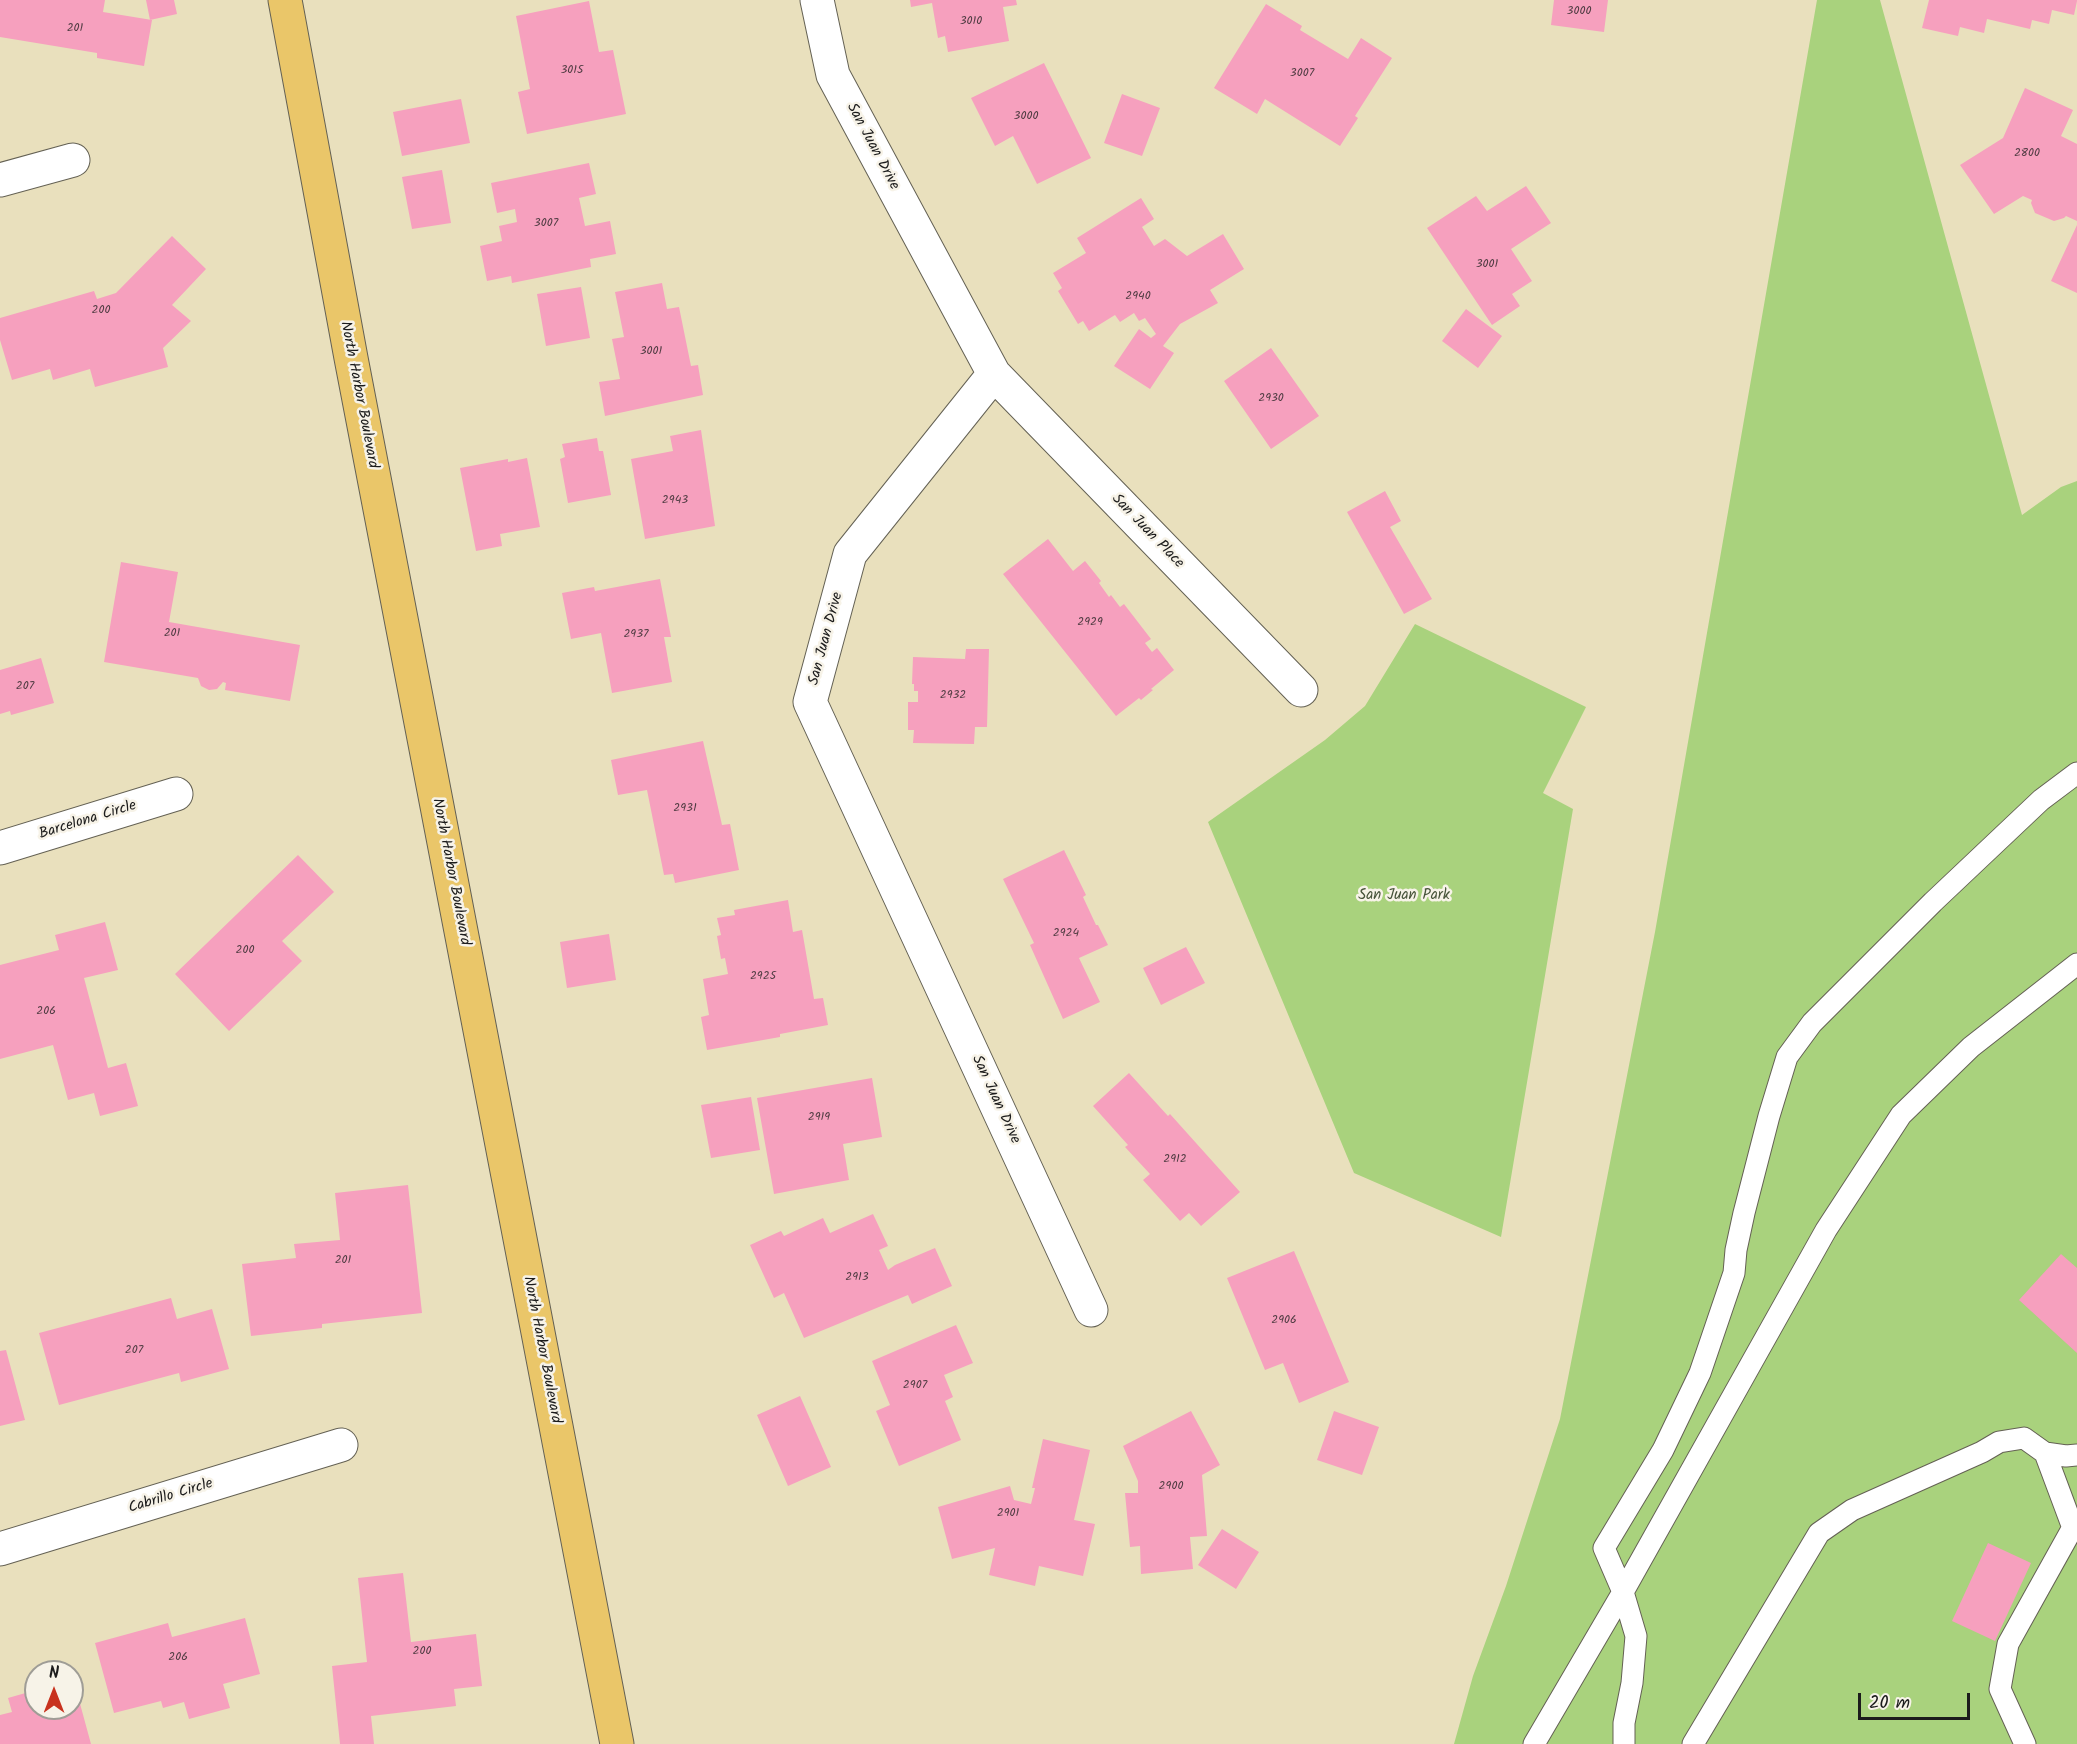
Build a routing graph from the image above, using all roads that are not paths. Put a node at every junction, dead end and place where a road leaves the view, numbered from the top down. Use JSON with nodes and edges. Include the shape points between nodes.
{"nodes":[{"id":1,"x":285,"y":0,"type":"edge"},
{"id":2,"x":817,"y":0,"type":"edge"},
{"id":3,"x":73,"y":160,"type":"dead end"},
{"id":4,"x":0,"y":180,"type":"edge"},
{"id":5,"x":994,"y":374,"type":"junction"},
{"id":6,"x":1301,"y":690,"type":"dead end"},
{"id":7,"x":2077,"y":773,"type":"edge"},
{"id":8,"x":176,"y":794,"type":"dead end"},
{"id":9,"x":0,"y":848,"type":"edge"},
{"id":10,"x":2077,"y":963,"type":"edge"},
{"id":11,"x":1091,"y":1310,"type":"dead end"},
{"id":12,"x":341,"y":1445,"type":"dead end"},
{"id":13,"x":2045,"y":1453,"type":"junction"},
{"id":14,"x":2077,"y":1455,"type":"edge"},
{"id":15,"x":2075,"y":1524,"type":"edge"},
{"id":16,"x":0,"y":1549,"type":"edge"},
{"id":17,"x":1623,"y":1592,"type":"junction"},
{"id":18,"x":617,"y":1744,"type":"edge"},
{"id":19,"x":1534,"y":1744,"type":"edge"},
{"id":20,"x":1624,"y":1744,"type":"edge"},
{"id":21,"x":1693,"y":1744,"type":"edge"},
{"id":22,"x":2025,"y":1744,"type":"edge"}],
"edges":[{"from":1,"to":18,"type":"main road","name":"North Harbor Boulevard"},
{"from":2,"to":5,"type":"street","name":"San Juan Drive","via":[[833,75]]},
{"from":3,"to":4,"type":"street"},
{"from":5,"to":6,"type":"street","name":"San Juan Place"},
{"from":5,"to":11,"type":"street","name":"San Juan Drive","via":[[850,554],[810,702]]},
{"from":7,"to":17,"type":"lane","via":[[2041,800],[1933,902],[1812,1023],[1787,1057],[1744,1213],[1734,1273],[1700,1373],[1663,1449],[1604,1548]]},
{"from":8,"to":9,"type":"street","name":"Barcelona Circle"},
{"from":10,"to":17,"type":"lane","via":[[1971,1047],[1902,1115],[1826,1230]]},
{"from":12,"to":16,"type":"street","name":"Cabrillo Circle"},
{"from":13,"to":14,"type":"lane"},
{"from":13,"to":15,"type":"lane"},
{"from":13,"to":21,"type":"lane","via":[[2024,1438],[1999,1442],[1852,1510],[1819,1533]]},
{"from":15,"to":22,"type":"lane","via":[[2008,1644],[2000,1689]]},
{"from":17,"to":19,"type":"lane"},
{"from":17,"to":20,"type":"lane","via":[[1636,1636]]}]}
